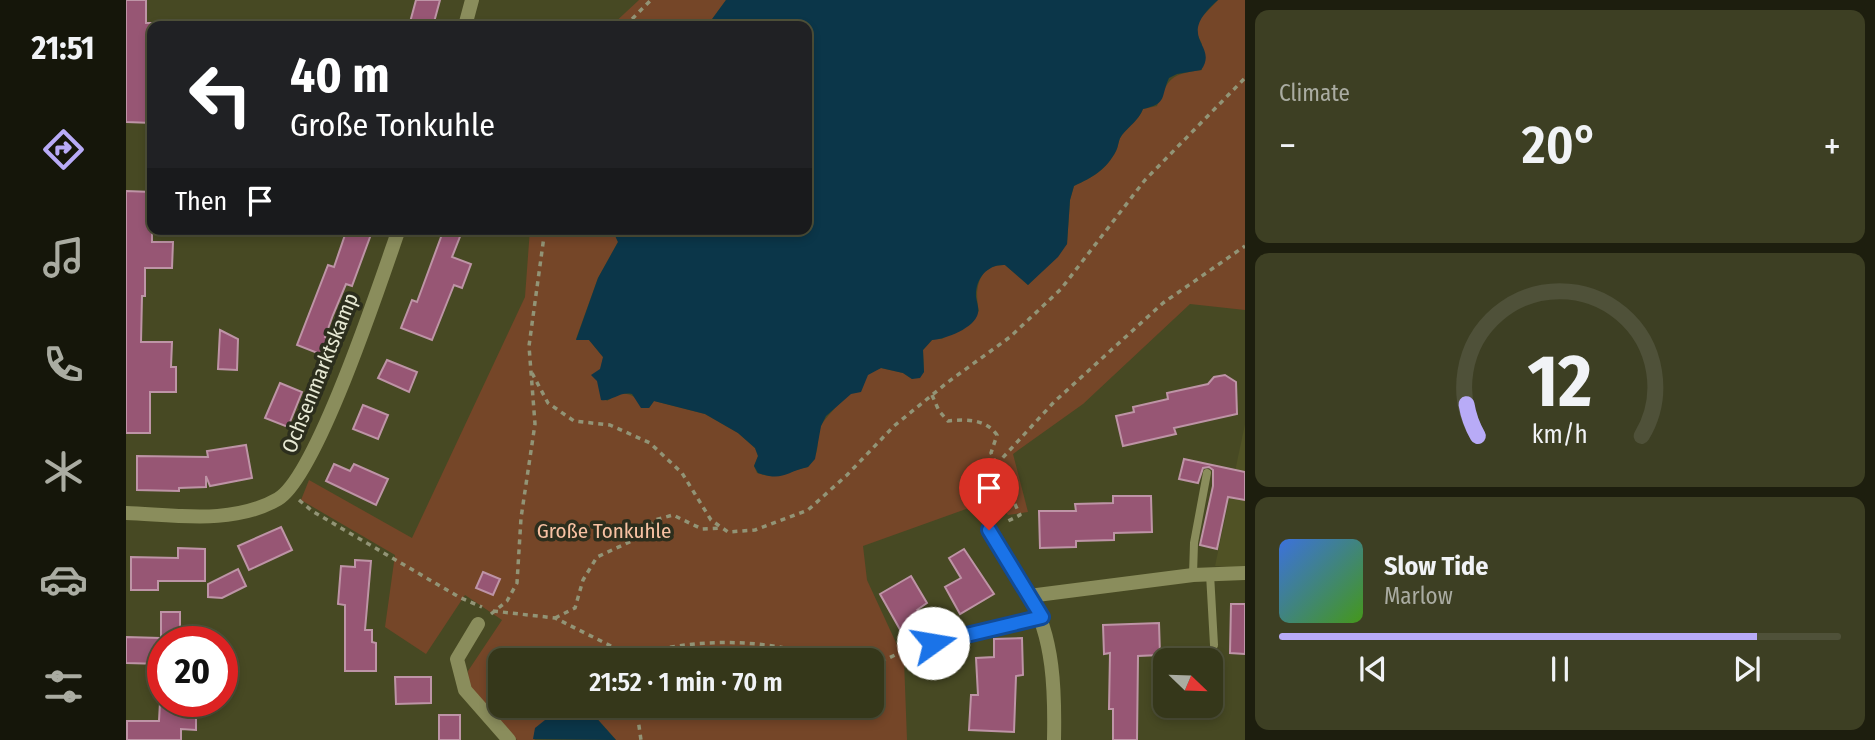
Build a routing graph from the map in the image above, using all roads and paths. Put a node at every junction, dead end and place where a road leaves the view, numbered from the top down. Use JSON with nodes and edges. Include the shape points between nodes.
{"nodes":[{"id":1,"x":472,"y":0,"type":"edge"},
{"id":2,"x":651,"y":0,"type":"edge"},
{"id":3,"x":466,"y":21,"type":"edge"},
{"id":4,"x":630,"y":21,"type":"edge"},
{"id":5,"x":1245,"y":78,"type":"edge"},
{"id":6,"x":397,"y":235,"type":"edge"},
{"id":7,"x":544,"y":235,"type":"edge"},
{"id":8,"x":1245,"y":246,"type":"edge"},
{"id":9,"x":532,"y":373,"type":"junction"},
{"id":10,"x":932,"y":395,"type":"junction"},
{"id":11,"x":996,"y":465,"type":"junction"},
{"id":12,"x":1207,"y":473,"type":"dead end"},
{"id":13,"x":288,"y":490,"type":"junction"},
{"id":14,"x":126,"y":513,"type":"edge"},
{"id":15,"x":1020,"y":515,"type":"dead end"},
{"id":16,"x":722,"y":528,"type":"junction"},
{"id":17,"x":989,"y":530,"type":"dead end"},
{"id":18,"x":1245,"y":573,"type":"edge"},
{"id":19,"x":1210,"y":574,"type":"junction"},
{"id":20,"x":1193,"y":575,"type":"junction"},
{"id":21,"x":1029,"y":596,"type":"junction"},
{"id":22,"x":494,"y":612,"type":"junction"},
{"id":23,"x":1042,"y":617,"type":"junction"},
{"id":24,"x":555,"y":618,"type":"junction"},
{"id":25,"x":478,"y":624,"type":"dead end"},
{"id":26,"x":1214,"y":645,"type":"dead end"},
{"id":27,"x":612,"y":648,"type":"edge"},
{"id":28,"x":658,"y":648,"type":"edge"},
{"id":29,"x":794,"y":648,"type":"edge"},
{"id":30,"x":906,"y":649,"type":"joint"},
{"id":31,"x":884,"y":660,"type":"edge"},
{"id":32,"x":638,"y":718,"type":"edge"},
{"id":33,"x":509,"y":740,"type":"edge"},
{"id":34,"x":641,"y":740,"type":"edge"},
{"id":35,"x":1055,"y":740,"type":"edge"}],
"edges":[{"from":1,"to":3,"type":"street"},
{"from":2,"to":4,"type":"path"},
{"from":5,"to":10,"type":"path","via":[[1145,180],[1061,289],[1010,337]]},
{"from":6,"to":13,"type":"street","name":"Ochsenmarktskamp","via":[[325,424]]},
{"from":7,"to":9,"type":"path","via":[[529,346]]},
{"from":8,"to":11,"type":"path","via":[[1163,303],[1054,402]]},
{"from":9,"to":16,"type":"path","via":[[548,403],[574,421],[610,425],[650,443],[682,473],[711,520]]},
{"from":9,"to":22,"type":"path","via":[[535,424],[517,583]]},
{"from":10,"to":11,"type":"path","via":[[948,421],[968,418],[992,428],[997,435],[991,453]]},
{"from":10,"to":16,"type":"path","via":[[808,510],[755,530],[728,532]]},
{"from":11,"to":15,"type":"path"},
{"from":12,"to":20,"type":"lane"},
{"from":13,"to":14,"type":"street","name":"Ochsenmarktskamp","via":[[262,506],[230,515]]},
{"from":13,"to":22,"type":"path","via":[[312,511],[459,597]]},
{"from":16,"to":24,"type":"path","via":[[702,529],[673,515],[655,520],[638,538],[597,557],[583,580],[575,608]]},
{"from":17,"to":21,"type":"street"},
{"from":18,"to":19,"type":"street"},
{"from":19,"to":20,"type":"street"},
{"from":19,"to":26,"type":"lane"},
{"from":20,"to":21,"type":"street"},
{"from":21,"to":23,"type":"street"},
{"from":22,"to":24,"type":"path"},
{"from":23,"to":30,"type":"lane"},
{"from":23,"to":35,"type":"street"},
{"from":24,"to":27,"type":"path"},
{"from":25,"to":33,"type":"street","via":[[457,659],[465,690]]},
{"from":28,"to":29,"type":"path","via":[[757,643]]},
{"from":30,"to":31,"type":"path"},
{"from":32,"to":34,"type":"path"}]}
